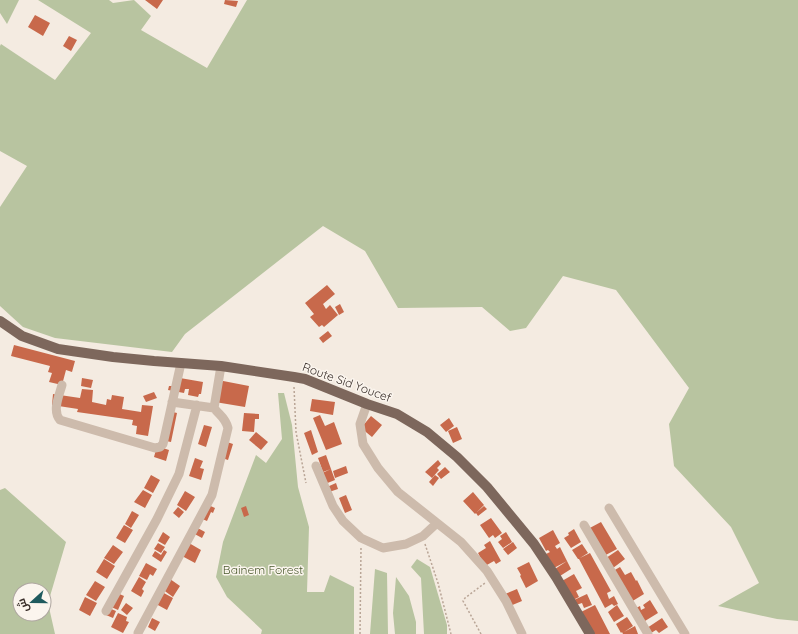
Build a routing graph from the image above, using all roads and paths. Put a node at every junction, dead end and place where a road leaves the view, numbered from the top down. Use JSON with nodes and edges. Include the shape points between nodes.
{"nodes":[{"id":1,"x":0,"y":322,"type":"edge"},
{"id":2,"x":181,"y":363,"type":"junction"},
{"id":3,"x":221,"y":366,"type":"junction"},
{"id":4,"x":294,"y":377,"type":"junction"},
{"id":5,"x":62,"y":385,"type":"dead end"},
{"id":6,"x":172,"y":402,"type":"junction"},
{"id":7,"x":367,"y":404,"type":"junction"},
{"id":8,"x":197,"y":405,"type":"junction"},
{"id":9,"x":214,"y":408,"type":"junction"},
{"id":10,"x":316,"y":466,"type":"dead end"},
{"id":11,"x":306,"y":483,"type":"dead end"},
{"id":12,"x":610,"y":508,"type":"dead end"},
{"id":13,"x":437,"y":523,"type":"junction"},
{"id":14,"x":584,"y":525,"type":"dead end"},
{"id":15,"x":423,"y":536,"type":"junction"},
{"id":16,"x":361,"y":538,"type":"junction"},
{"id":17,"x":491,"y":578,"type":"junction"},
{"id":18,"x":106,"y":611,"type":"dead end"},
{"id":19,"x":138,"y":633,"type":"edge"},
{"id":20,"x":360,"y":634,"type":"edge"},
{"id":21,"x":451,"y":634,"type":"edge"},
{"id":22,"x":481,"y":634,"type":"edge"},
{"id":23,"x":522,"y":634,"type":"edge"},
{"id":24,"x":590,"y":634,"type":"edge"},
{"id":25,"x":648,"y":634,"type":"edge"},
{"id":26,"x":685,"y":634,"type":"edge"}],
"edges":[{"from":1,"to":2,"type":"main road","name":"Route Sid Youcef","via":[[22,336],[58,349]]},
{"from":2,"to":3,"type":"main road","name":"Route Sid Youcef"},
{"from":2,"to":6,"type":"street"},
{"from":3,"to":4,"type":"main road","name":"Route Sid Youcef"},
{"from":3,"to":9,"type":"street"},
{"from":4,"to":7,"type":"main road","name":"Route Sid Youcef"},
{"from":4,"to":11,"type":"path","via":[[296,432]]},
{"from":5,"to":6,"type":"street","via":[[56,410],[60,420],[155,448],[163,444]]},
{"from":6,"to":8,"type":"street"},
{"from":7,"to":13,"type":"street","via":[[360,424],[363,444],[378,468],[398,492]]},
{"from":7,"to":24,"type":"main road","name":"Route Sid Youcef","via":[[398,414],[427,432],[487,487],[534,544]]},
{"from":8,"to":9,"type":"street"},
{"from":8,"to":18,"type":"street","via":[[179,474]]},
{"from":9,"to":19,"type":"street","via":[[227,423],[228,428],[212,494]]},
{"from":10,"to":16,"type":"street","via":[[342,521]]},
{"from":12,"to":26,"type":"street"},
{"from":13,"to":15,"type":"street"},
{"from":13,"to":17,"type":"street","via":[[461,542]]},
{"from":14,"to":25,"type":"street"},
{"from":15,"to":16,"type":"street","via":[[406,544],[383,548]]},
{"from":15,"to":21,"type":"path"},
{"from":16,"to":20,"type":"path"},
{"from":17,"to":22,"type":"path","via":[[463,601]]},
{"from":17,"to":23,"type":"street"}]}
